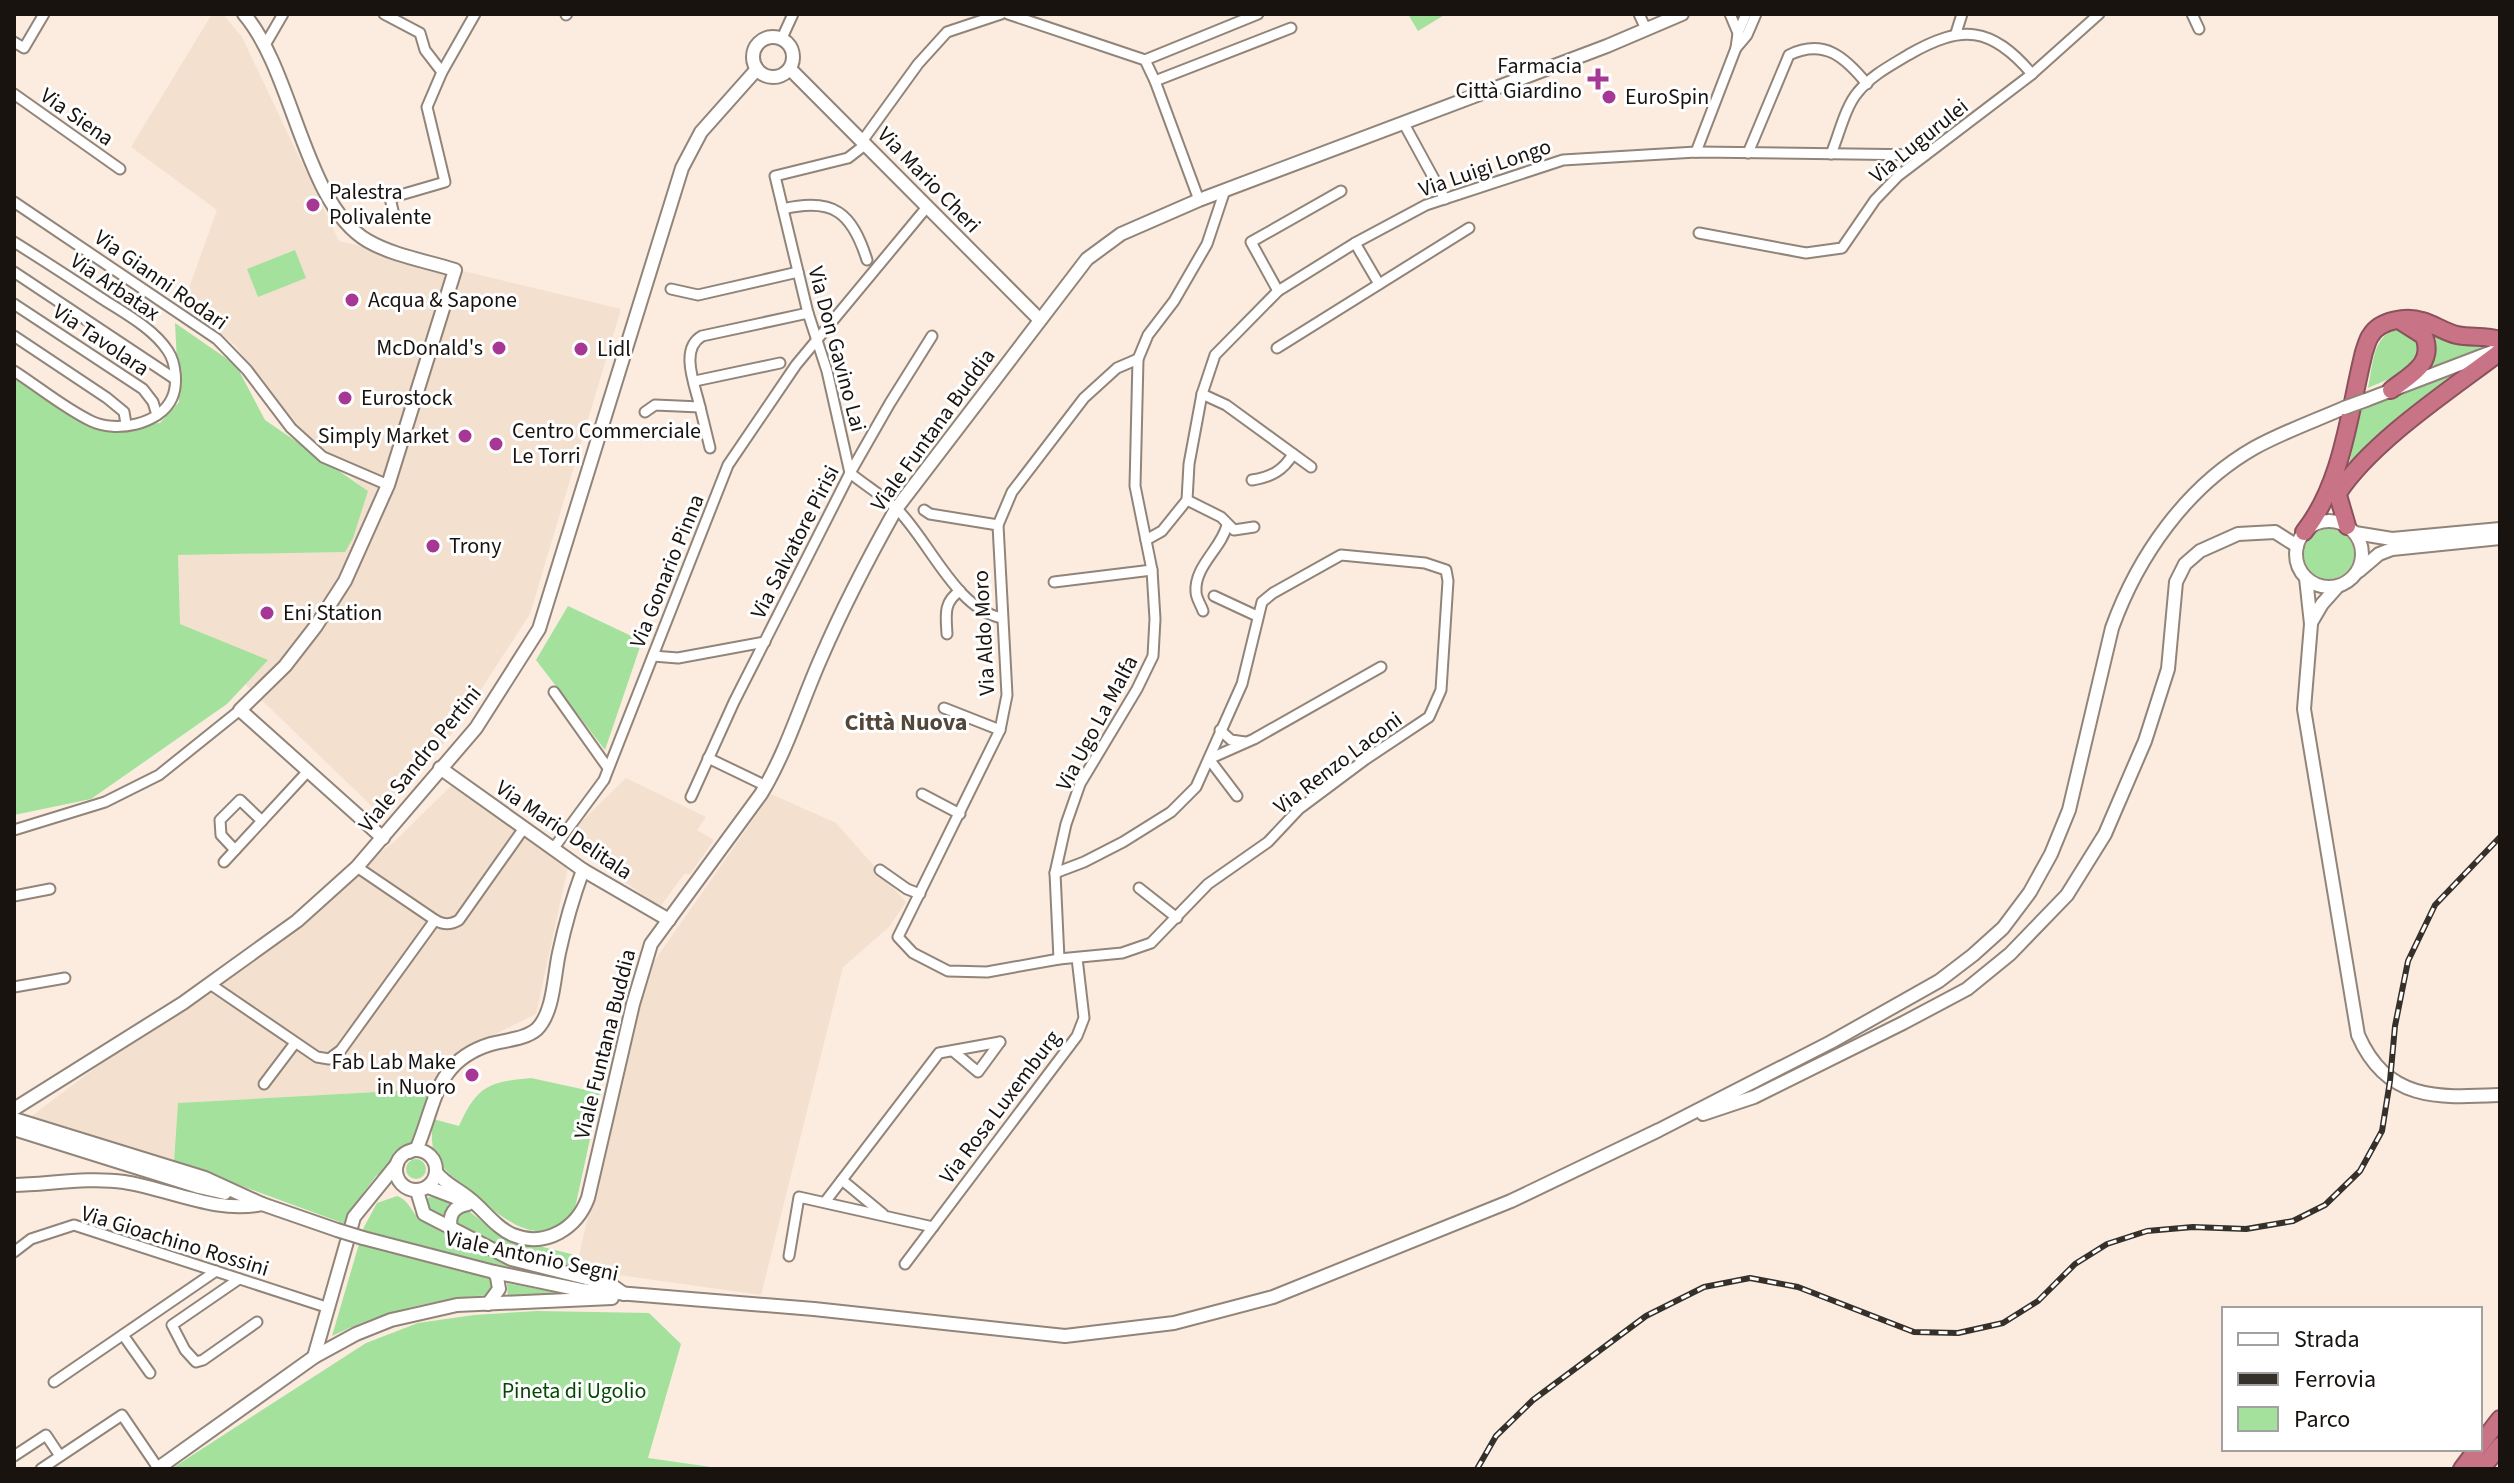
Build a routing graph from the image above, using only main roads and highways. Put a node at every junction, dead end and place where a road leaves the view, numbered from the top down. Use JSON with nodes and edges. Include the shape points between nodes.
{"nodes":[{"id":1,"x":244,"y":14,"type":"edge"},
{"id":2,"x":1682,"y":14,"type":"edge"},
{"id":3,"x":757,"y":69,"type":"junction"},
{"id":4,"x":790,"y":69,"type":"junction"},
{"id":5,"x":1040,"y":320,"type":"junction"},
{"id":6,"x":2397,"y":320,"type":"junction"},
{"id":7,"x":2500,"y":340,"type":"edge"},
{"id":8,"x":2500,"y":350,"type":"edge"},
{"id":9,"x":2391,"y":390,"type":"junction"},
{"id":10,"x":2336,"y":486,"type":"junction"},
{"id":11,"x":2500,"y":529,"type":"edge"},
{"id":12,"x":2351,"y":530,"type":"junction"},
{"id":13,"x":2500,"y":538,"type":"edge"},
{"id":14,"x":2301,"y":539,"type":"junction"},
{"id":15,"x":2357,"y":572,"type":"junction"},
{"id":16,"x":2306,"y":578,"type":"junction"},
{"id":17,"x":2338,"y":586,"type":"junction"},
{"id":18,"x":2311,"y":624,"type":"junction"},
{"id":19,"x":440,"y":768,"type":"junction"},
{"id":20,"x":383,"y":838,"type":"junction"},
{"id":21,"x":583,"y":870,"type":"junction"},
{"id":22,"x":669,"y":920,"type":"junction"},
{"id":23,"x":2500,"y":1095,"type":"edge"},
{"id":24,"x":14,"y":1109,"type":"edge"},
{"id":25,"x":14,"y":1119,"type":"edge"},
{"id":26,"x":428,"y":1119,"type":"junction"},
{"id":27,"x":14,"y":1129,"type":"edge"},
{"id":28,"x":1659,"y":1130,"type":"junction"},
{"id":29,"x":41,"y":1132,"type":"junction"},
{"id":30,"x":409,"y":1152,"type":"junction"},
{"id":31,"x":430,"y":1156,"type":"junction"},
{"id":32,"x":397,"y":1164,"type":"junction"},
{"id":33,"x":436,"y":1172,"type":"junction"},
{"id":34,"x":14,"y":1185,"type":"edge"},
{"id":35,"x":377,"y":1188,"type":"junction"},
{"id":36,"x":417,"y":1188,"type":"junction"},
{"id":37,"x":256,"y":1201,"type":"junction"},
{"id":38,"x":468,"y":1204,"type":"junction"},
{"id":39,"x":492,"y":1219,"type":"junction"},
{"id":40,"x":451,"y":1229,"type":"junction"},
{"id":41,"x":494,"y":1272,"type":"junction"},
{"id":42,"x":627,"y":1295,"type":"junction"},
{"id":43,"x":488,"y":1304,"type":"junction"},
{"id":44,"x":314,"y":1357,"type":"junction"},
{"id":45,"x":2500,"y":1419,"type":"edge"},
{"id":46,"x":2482,"y":1442,"type":"edge"},
{"id":47,"x":2500,"y":1446,"type":"edge"},
{"id":48,"x":2475,"y":1451,"type":"edge"},
{"id":49,"x":158,"y":1469,"type":"edge"},
{"id":50,"x":2462,"y":1469,"type":"edge"},
{"id":51,"x":2481,"y":1469,"type":"edge"}],
"edges":[{"from":1,"to":20,"type":"main road","via":[[265,45],[324,190],[349,227],[382,248],[455,270],[388,485],[345,581],[285,666],[240,710]]},
{"from":2,"to":5,"type":"main road","name":"Viale Funtana Buddia","via":[[1199,200],[1109,241],[1087,259]]},
{"from":3,"to":4,"type":"main road","via":[[771,77]]},
{"from":3,"to":4,"type":"main road","via":[[753,54],[771,36],[789,44]]},
{"from":3,"to":19,"type":"main road","name":"Viale Sandro Pertini","via":[[701,132],[682,168],[539,629],[476,728]]},
{"from":4,"to":5,"type":"main road","name":"Via Mario Cheri"},
{"from":5,"to":22,"type":"main road","name":"Viale Funtana Buddia","via":[[896,509],[821,658],[776,770]]},
{"from":6,"to":7,"type":"highway","via":[[2422,320],[2444,332]]},
{"from":6,"to":9,"type":"highway","via":[[2419,331],[2428,349],[2421,367]]},
{"from":6,"to":10,"type":"highway","via":[[2370,335]]},
{"from":8,"to":9,"type":"main road"},
{"from":8,"to":10,"type":"highway"},
{"from":9,"to":28,"type":"main road","bridge":true,"via":[[2272,439],[2228,465],[2191,499],[2145,557],[2112,628],[2069,810],[2030,892],[2003,928],[1939,981]]},
{"from":10,"to":12,"type":"highway"},
{"from":10,"to":14,"type":"highway"},
{"from":11,"to":12,"type":"main road","via":[[2392,539]]},
{"from":12,"to":14,"type":"main road","via":[[2329,521],[2311,526]]},
{"from":12,"to":15,"type":"main road","via":[[2362,549]]},
{"from":13,"to":15,"type":"main road","via":[[2392,549]]},
{"from":14,"to":16,"type":"main road","via":[[2297,563]]},
{"from":14,"to":28,"type":"main road","via":[[2275,532],[2238,534],[2208,546],[2185,564],[2176,582],[2168,669],[2145,741],[2105,834],[2067,895],[2010,954],[1967,989],[1903,1023],[1754,1097]]},
{"from":15,"to":17,"type":"main road"},
{"from":16,"to":17,"type":"main road","via":[[2321,586]]},
{"from":16,"to":18,"type":"main road"},
{"from":17,"to":18,"type":"main road"},
{"from":18,"to":23,"type":"main road","via":[[2304,709],[2358,1035],[2390,1081],[2444,1097]]},
{"from":19,"to":20,"type":"main road","name":"Viale Sandro Pertini"},
{"from":19,"to":21,"type":"main road","name":"Via Mario Delitala"},
{"from":20,"to":24,"type":"main road","name":"Viale Sandro Pertini","via":[[297,921],[210,984]]},
{"from":21,"to":22,"type":"main road","name":"Via Mario Delitala"},
{"from":21,"to":26,"type":"main road","via":[[544,1019],[526,1036],[487,1045],[452,1067],[442,1079]]},
{"from":22,"to":39,"type":"main road","name":"Viale Funtana Buddia","via":[[651,944],[643,968],[584,1210],[549,1238],[514,1235]]},
{"from":25,"to":29,"type":"main road","name":"Viale Antonio Segni"},
{"from":26,"to":30,"type":"main road","via":[[417,1148]]},
{"from":26,"to":31,"type":"main road"},
{"from":27,"to":29,"type":"main road","name":"Viale Antonio Segni"},
{"from":28,"to":42,"type":"main road","name":"Viale Antonio Segni","via":[[1394,1250],[1273,1297],[1174,1323],[1065,1336]]},
{"from":29,"to":37,"type":"main road","name":"Viale Antonio Segni","via":[[205,1178]]},
{"from":30,"to":31,"type":"main road"},
{"from":30,"to":32,"type":"main road"},
{"from":31,"to":33,"type":"main road"},
{"from":32,"to":35,"type":"main road"},
{"from":32,"to":36,"type":"main road","via":[[396,1175]]},
{"from":33,"to":36,"type":"main road"},
{"from":33,"to":39,"type":"main road","name":"Viale Funtana Buddia"},
{"from":34,"to":37,"type":"main road","via":[[116,1181],[216,1204],[247,1208]]},
{"from":35,"to":36,"type":"main road","name":"Viale Funtana Buddia"},
{"from":35,"to":44,"type":"main road","via":[[354,1217]]},
{"from":36,"to":38,"type":"main road","name":"Viale Funtana Buddia"},
{"from":36,"to":40,"type":"main road","via":[[421,1211]]},
{"from":37,"to":41,"type":"main road","name":"Viale Antonio Segni","bridge":true,"via":[[363,1238]]},
{"from":38,"to":39,"type":"main road","name":"Viale Funtana Buddia"},
{"from":38,"to":40,"type":"main road","via":[[453,1212]]},
{"from":40,"to":42,"type":"main road","via":[[511,1259],[610,1284]]},
{"from":41,"to":42,"type":"main road","name":"Viale Antonio Segni"},
{"from":41,"to":43,"type":"main road","via":[[499,1289]]},
{"from":42,"to":43,"type":"main road"},
{"from":43,"to":44,"type":"main road","via":[[457,1305],[391,1320]]},
{"from":44,"to":49,"type":"main road"},
{"from":45,"to":46,"type":"highway"},
{"from":47,"to":51,"type":"highway"},
{"from":48,"to":50,"type":"highway"}]}
